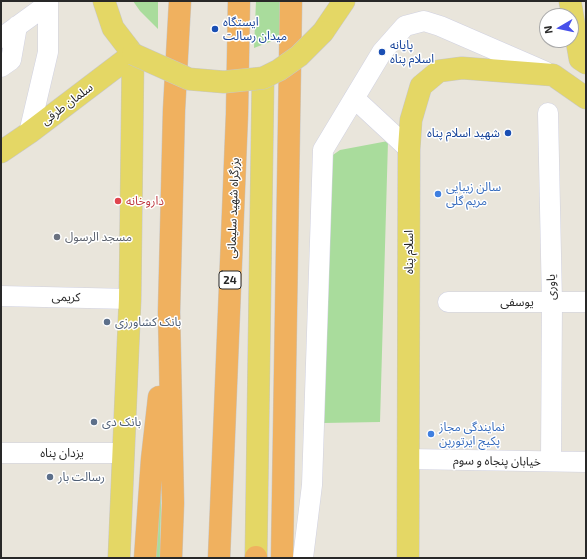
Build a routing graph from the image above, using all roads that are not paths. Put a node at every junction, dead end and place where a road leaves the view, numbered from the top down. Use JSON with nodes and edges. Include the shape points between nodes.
{"nodes":[{"id":1,"x":104,"y":1,"type":"edge"},
{"id":2,"x":180,"y":1,"type":"edge"},
{"id":3,"x":239,"y":1,"type":"edge"},
{"id":4,"x":291,"y":1,"type":"edge"},
{"id":5,"x":344,"y":1,"type":"edge"},
{"id":6,"x":570,"y":1,"type":"edge"},
{"id":7,"x":48,"y":2,"type":"edge"},
{"id":8,"x":17,"y":26,"type":"junction"},
{"id":9,"x":1,"y":38,"type":"edge"},
{"id":10,"x":133,"y":54,"type":"junction"},
{"id":11,"x":586,"y":63,"type":"edge"},
{"id":12,"x":1,"y":67,"type":"edge"},
{"id":13,"x":552,"y":75,"type":"junction"},
{"id":14,"x":263,"y":78,"type":"junction"},
{"id":15,"x":354,"y":98,"type":"junction"},
{"id":16,"x":586,"y":98,"type":"edge"},
{"id":17,"x":548,"y":113,"type":"dead end"},
{"id":18,"x":29,"y":133,"type":"junction"},
{"id":19,"x":409,"y":148,"type":"junction"},
{"id":20,"x":1,"y":152,"type":"edge"},
{"id":21,"x":1,"y":296,"type":"edge"},
{"id":22,"x":130,"y":299,"type":"junction"},
{"id":23,"x":448,"y":302,"type":"dead end"},
{"id":24,"x":552,"y":302,"type":"junction"},
{"id":25,"x":586,"y":302,"type":"edge"},
{"id":26,"x":169,"y":312,"type":"junction"},
{"id":27,"x":1,"y":453,"type":"edge"},
{"id":28,"x":124,"y":453,"type":"junction"},
{"id":29,"x":408,"y":460,"type":"junction"},
{"id":30,"x":551,"y":461,"type":"junction"},
{"id":31,"x":586,"y":462,"type":"edge"},
{"id":32,"x":119,"y":558,"type":"edge"},
{"id":33,"x":145,"y":558,"type":"edge"},
{"id":34,"x":171,"y":558,"type":"edge"},
{"id":35,"x":219,"y":558,"type":"edge"},
{"id":36,"x":256,"y":558,"type":"edge"},
{"id":37,"x":282,"y":558,"type":"edge"},
{"id":38,"x":304,"y":558,"type":"edge"},
{"id":39,"x":408,"y":558,"type":"edge"}],
"edges":[{"from":1,"to":10,"type":"main road","via":[[113,28]]},
{"from":2,"to":26,"type":"highway","via":[[174,110]]},
{"from":3,"to":35,"type":"highway","name":"بزرگراه شهید سلیمانی","number":"24","via":[[237,114]]},
{"from":4,"to":37,"type":"highway"},
{"from":5,"to":14,"type":"main road","bridge":true,"via":[[323,32],[299,56]]},
{"from":6,"to":11,"type":"main road","via":[[580,59]]},
{"from":7,"to":8,"type":"street"},
{"from":7,"to":18,"type":"street","via":[[48,52]]},
{"from":8,"to":9,"type":"street"},
{"from":8,"to":12,"type":"street","via":[[11,60]]},
{"from":10,"to":14,"type":"main road","bridge":true,"via":[[189,79],[224,82]]},
{"from":10,"to":18,"type":"main road","name":"سلمان طرقی"},
{"from":10,"to":22,"type":"main road"},
{"from":13,"to":15,"type":"street","via":[[424,21],[405,26],[382,52]]},
{"from":13,"to":16,"type":"main road"},
{"from":13,"to":19,"type":"main road","name":"اسلام پناه","via":[[462,68],[439,71],[421,86],[411,120]]},
{"from":14,"to":36,"type":"main road"},
{"from":15,"to":19,"type":"street"},
{"from":15,"to":38,"type":"street","via":[[323,150],[312,485]]},
{"from":17,"to":24,"type":"street","name":"یاوری"},
{"from":18,"to":20,"type":"main road","name":"سلمان طرقی"},
{"from":19,"to":29,"type":"main road","name":"اسلام پناه"},
{"from":21,"to":22,"type":"street","name":"کریمی"},
{"from":22,"to":28,"type":"main road"},
{"from":23,"to":24,"type":"street","name":"یوسفی"},
{"from":24,"to":25,"type":"street","name":"یوسفی"},
{"from":24,"to":30,"type":"street","name":"یاوری"},
{"from":26,"to":33,"type":"highway","via":[[152,459]]},
{"from":26,"to":34,"type":"highway","via":[[173,503]]},
{"from":27,"to":28,"type":"street","name":"یزدان پناه"},
{"from":28,"to":32,"type":"main road"},
{"from":29,"to":30,"type":"street","name":"خیابان پنجاه و سوم"},
{"from":29,"to":39,"type":"main road","name":"اسلام پناه"},
{"from":30,"to":31,"type":"street","name":"خیابان پنجاه و سوم"}]}
